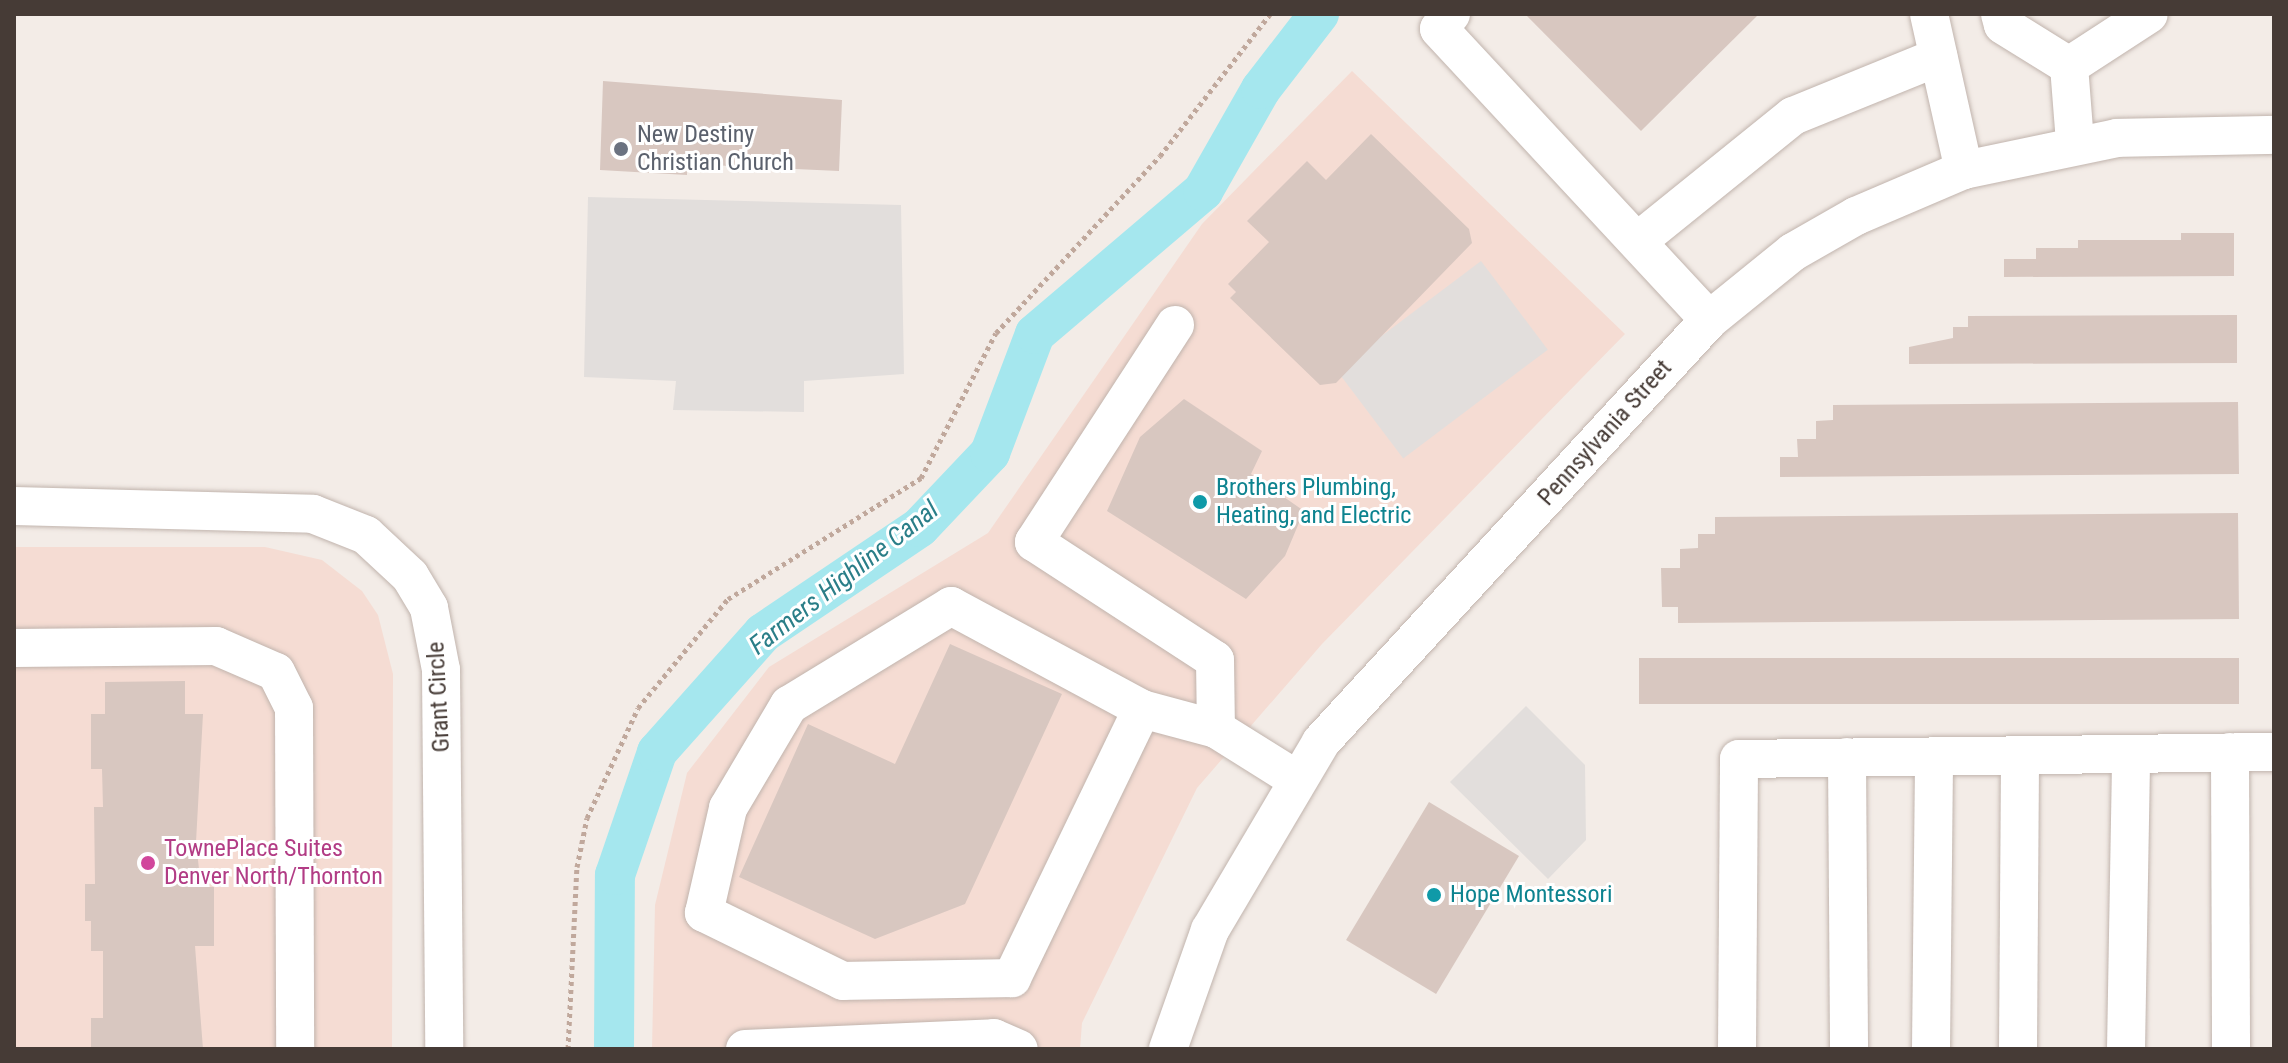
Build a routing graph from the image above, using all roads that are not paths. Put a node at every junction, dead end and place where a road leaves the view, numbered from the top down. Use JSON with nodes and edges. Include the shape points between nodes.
{"nodes":[{"id":1,"x":1451,"y":14,"type":"edge"},
{"id":2,"x":1929,"y":14,"type":"edge"},
{"id":3,"x":2000,"y":14,"type":"edge"},
{"id":4,"x":2149,"y":14,"type":"edge"},
{"id":5,"x":1938,"y":57,"type":"junction"},
{"id":6,"x":2069,"y":66,"type":"junction"},
{"id":7,"x":2274,"y":135,"type":"edge"},
{"id":8,"x":2075,"y":143,"type":"junction"},
{"id":9,"x":1964,"y":170,"type":"junction"},
{"id":10,"x":1638,"y":241,"type":"junction"},
{"id":11,"x":1709,"y":320,"type":"junction"},
{"id":12,"x":1175,"y":325,"type":"dead end"},
{"id":13,"x":14,"y":506,"type":"edge"},
{"id":14,"x":14,"y":648,"type":"edge"},
{"id":15,"x":1142,"y":709,"type":"junction"},
{"id":16,"x":1216,"y":729,"type":"junction"},
{"id":17,"x":2230,"y":752,"type":"junction"},
{"id":18,"x":2274,"y":752,"type":"edge"},
{"id":19,"x":2131,"y":754,"type":"junction"},
{"id":20,"x":2020,"y":755,"type":"junction"},
{"id":21,"x":1934,"y":756,"type":"junction"},
{"id":22,"x":1847,"y":757,"type":"junction"},
{"id":23,"x":1296,"y":779,"type":"junction"},
{"id":24,"x":295,"y":1049,"type":"edge"},
{"id":25,"x":444,"y":1049,"type":"edge"},
{"id":26,"x":745,"y":1049,"type":"edge"},
{"id":27,"x":1019,"y":1049,"type":"edge"},
{"id":28,"x":1168,"y":1049,"type":"edge"},
{"id":29,"x":1737,"y":1049,"type":"edge"},
{"id":30,"x":1849,"y":1049,"type":"edge"},
{"id":31,"x":1931,"y":1049,"type":"edge"},
{"id":32,"x":2018,"y":1049,"type":"edge"},
{"id":33,"x":2126,"y":1049,"type":"edge"},
{"id":34,"x":2231,"y":1049,"type":"edge"}],
"edges":[{"from":1,"to":10,"type":"street","via":[[1439,29]]},
{"from":2,"to":5,"type":"street"},
{"from":3,"to":6,"type":"street","via":[[2003,25]]},
{"from":4,"to":6,"type":"street"},
{"from":5,"to":9,"type":"street"},
{"from":5,"to":10,"type":"street","via":[[1793,116]]},
{"from":6,"to":8,"type":"street"},
{"from":7,"to":8,"type":"street","name":"Pennsylvania Street"},
{"from":8,"to":9,"type":"street","name":"Pennsylvania Street"},
{"from":9,"to":11,"type":"street","name":"Pennsylvania Street","via":[[1831,230]]},
{"from":10,"to":11,"type":"street"},
{"from":11,"to":23,"type":"street","name":"Pennsylvania Street","via":[[1353,703]]},
{"from":12,"to":16,"type":"street","via":[[1034,542],[1215,660]]},
{"from":13,"to":25,"type":"street","name":"Grant Circle","via":[[313,514],[366,535],[410,576],[429,608],[441,670]]},
{"from":14,"to":24,"type":"street","via":[[216,646],[276,672],[294,708]]},
{"from":15,"to":15,"type":"street","via":[[951,606],[789,705],[728,808],[704,913],[843,981],[1012,978]]},
{"from":15,"to":16,"type":"street"},
{"from":16,"to":23,"type":"street"},
{"from":17,"to":18,"type":"street"},
{"from":17,"to":19,"type":"street"},
{"from":17,"to":34,"type":"street"},
{"from":19,"to":20,"type":"street"},
{"from":19,"to":33,"type":"street"},
{"from":20,"to":21,"type":"street"},
{"from":20,"to":32,"type":"street"},
{"from":21,"to":22,"type":"street"},
{"from":21,"to":31,"type":"street"},
{"from":22,"to":29,"type":"street","via":[[1739,759]]},
{"from":22,"to":30,"type":"street"},
{"from":23,"to":28,"type":"street","name":"Pennsylvania Street","via":[[1210,930]]},
{"from":26,"to":27,"type":"street","via":[[994,1038]]}]}
